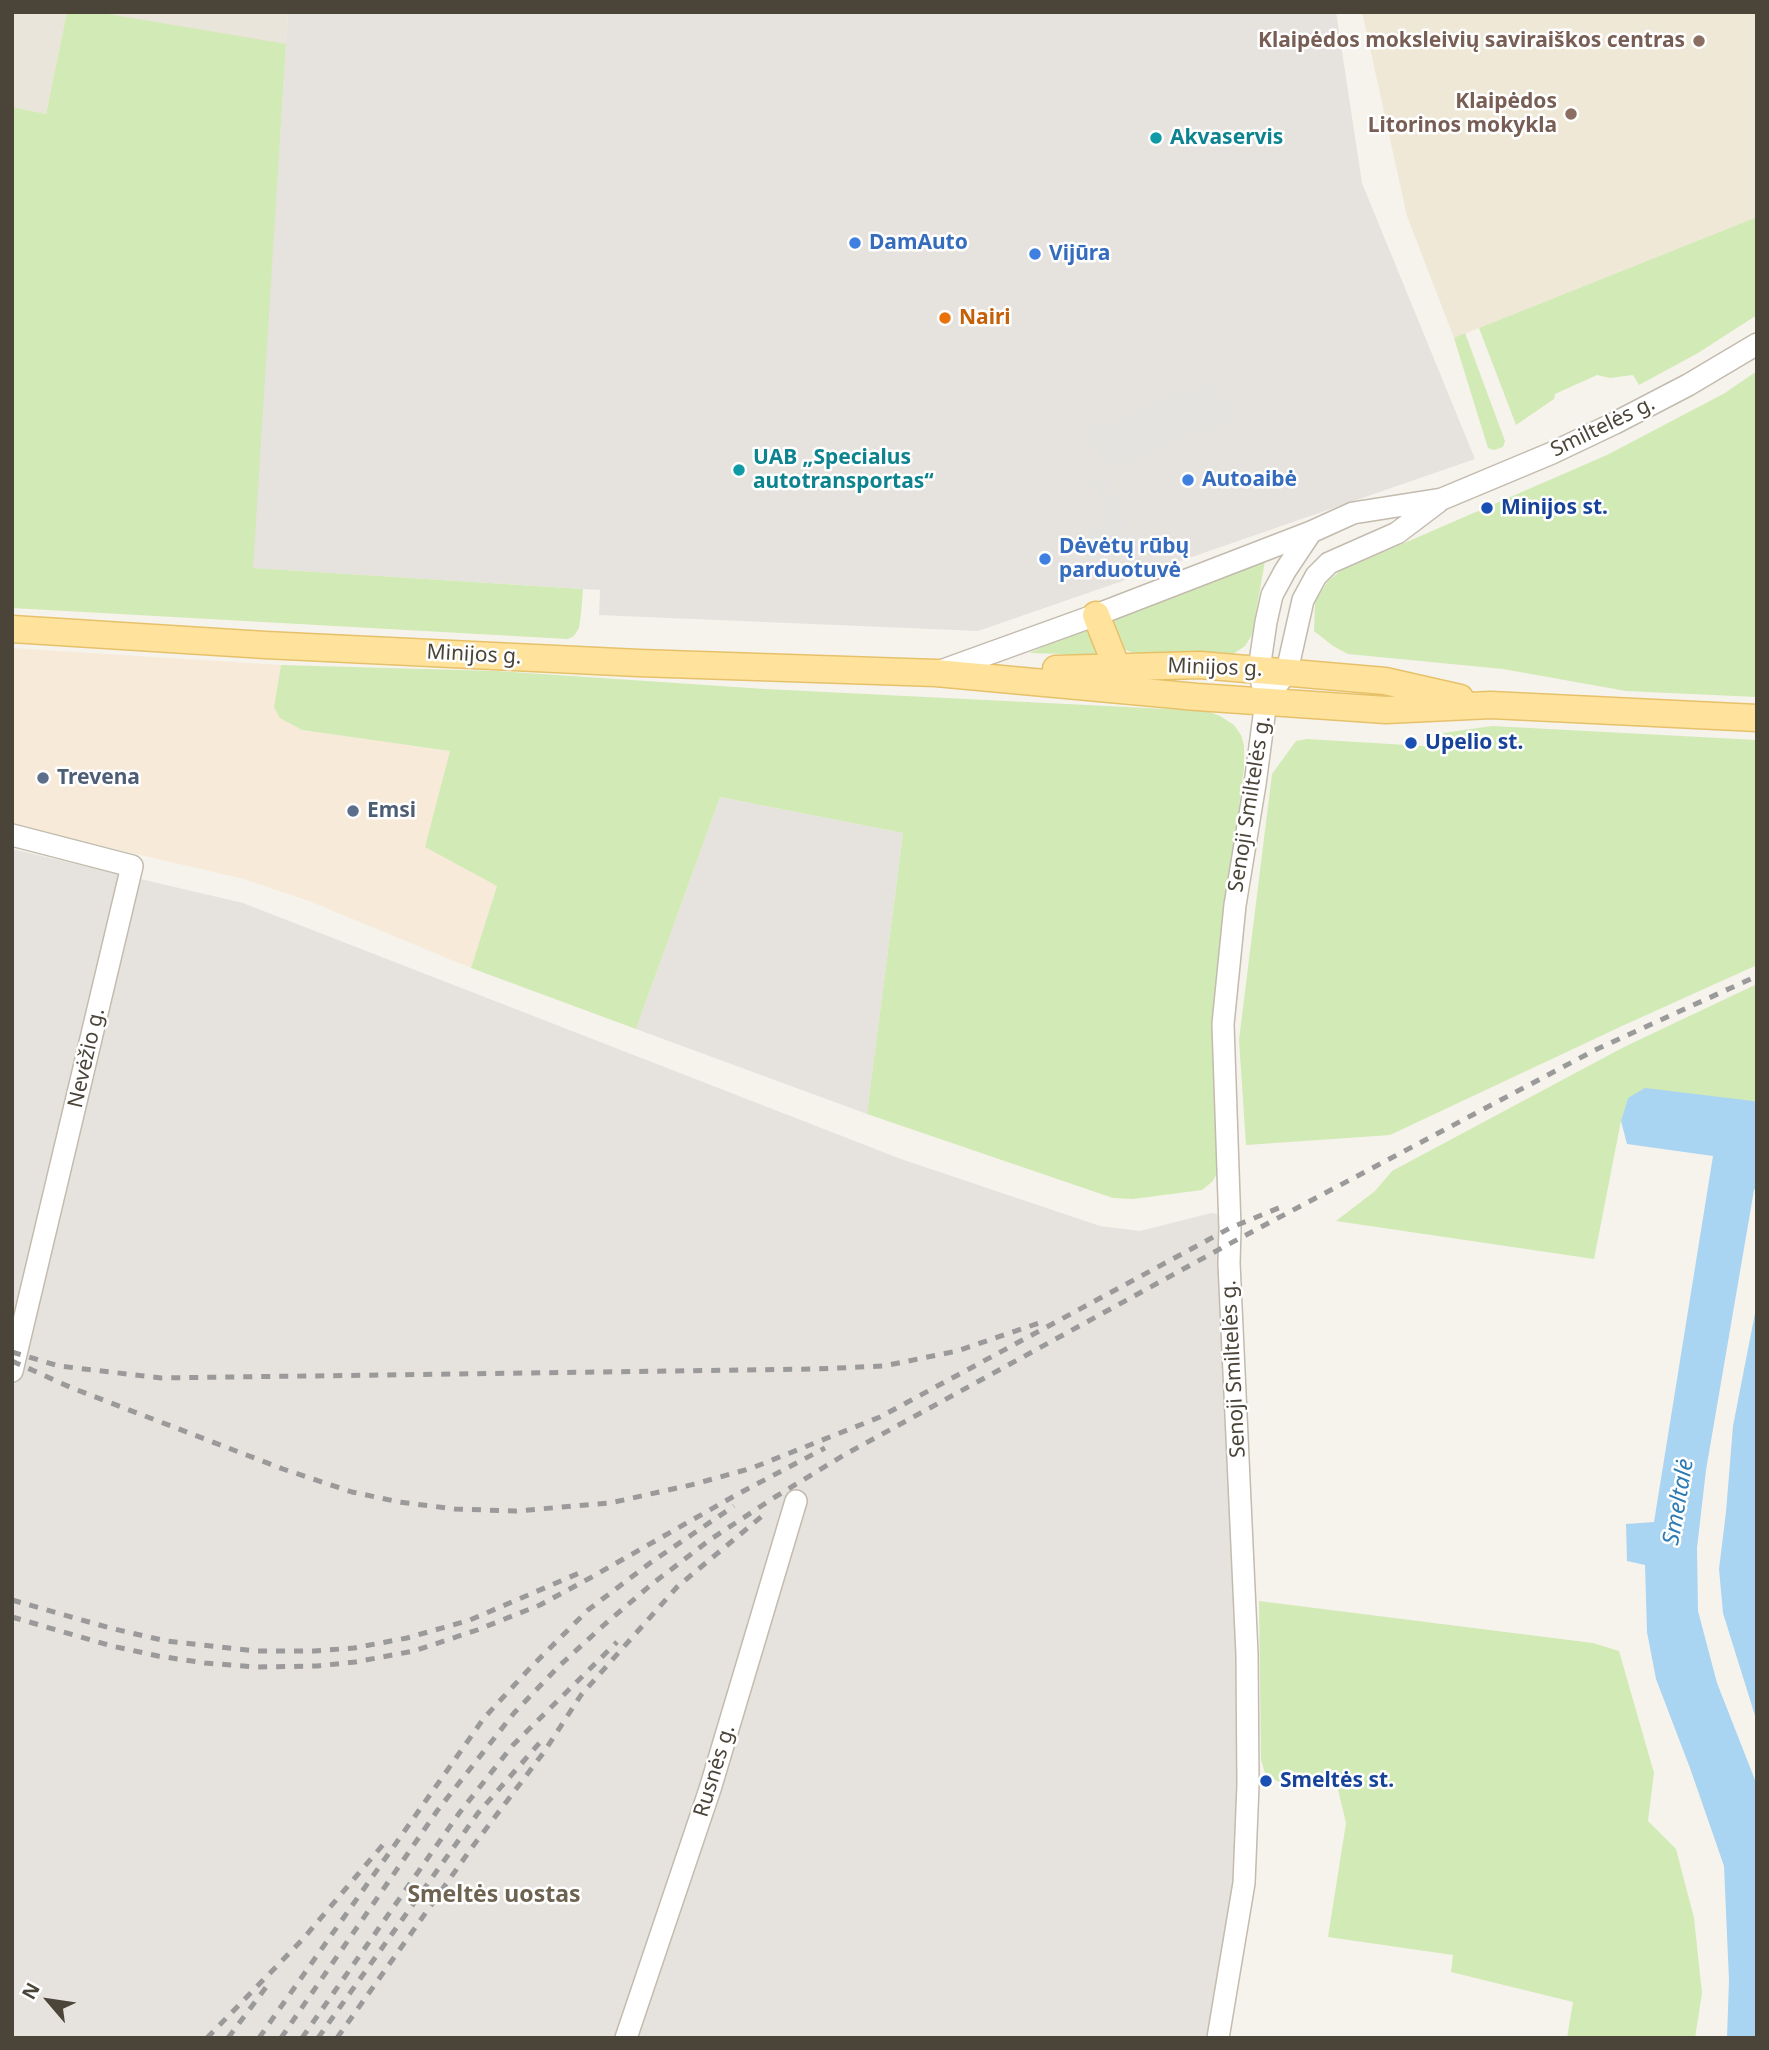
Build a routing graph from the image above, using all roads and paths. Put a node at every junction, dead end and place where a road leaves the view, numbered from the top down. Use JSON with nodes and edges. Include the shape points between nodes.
{"nodes":[{"id":1,"x":1757,"y":344,"type":"edge"},
{"id":2,"x":1442,"y":499,"type":"junction"},
{"id":3,"x":1311,"y":532,"type":"junction"},
{"id":4,"x":1096,"y":615,"type":"junction"},
{"id":5,"x":12,"y":629,"type":"edge"},
{"id":6,"x":1117,"y":668,"type":"junction"},
{"id":7,"x":1259,"y":669,"type":"junction"},
{"id":8,"x":1287,"y":671,"type":"junction"},
{"id":9,"x":936,"y":673,"type":"junction"},
{"id":10,"x":1266,"y":701,"type":"junction"},
{"id":11,"x":1492,"y":705,"type":"junction"},
{"id":12,"x":1757,"y":718,"type":"edge"},
{"id":13,"x":12,"y":835,"type":"edge"},
{"id":14,"x":12,"y":1371,"type":"edge"},
{"id":15,"x":796,"y":1502,"type":"dead end"},
{"id":16,"x":626,"y":2038,"type":"edge"},
{"id":17,"x":1218,"y":2038,"type":"edge"}],
"edges":[{"from":1,"to":2,"type":"street","name":"Smiltelės g.","via":[[1615,423]]},
{"from":2,"to":3,"type":"street","via":[[1353,513]]},
{"from":2,"to":8,"type":"street","via":[[1397,533],[1329,563],[1316,576],[1303,600]]},
{"from":3,"to":4,"type":"street"},
{"from":3,"to":7,"type":"street","via":[[1272,595]]},
{"from":4,"to":6,"type":"main road"},
{"from":4,"to":9,"type":"street"},
{"from":5,"to":9,"type":"main road","name":"Minijos g.","via":[[639,663]]},
{"from":6,"to":7,"type":"main road","name":"Minijos g.","via":[[1200,665]]},
{"from":6,"to":9,"type":"main road","name":"Minijos g."},
{"from":7,"to":8,"type":"main road","name":"Minijos g."},
{"from":7,"to":10,"type":"street"},
{"from":8,"to":10,"type":"street"},
{"from":8,"to":11,"type":"main road","name":"Minijos g.","via":[[1385,681]]},
{"from":9,"to":10,"type":"main road","name":"Minijos g."},
{"from":10,"to":11,"type":"main road","name":"Minijos g.","via":[[1386,710]]},
{"from":10,"to":17,"type":"street","name":"Senoji Smiltelės g.","via":[[1235,905],[1223,1024],[1248,1785],[1244,1883]]},
{"from":11,"to":12,"type":"main road","name":"Minijos g."},
{"from":13,"to":14,"type":"street","name":"Nevėžio g.","via":[[132,866]]},
{"from":15,"to":16,"type":"street","name":"Rusnės g.","via":[[710,1789]]}]}
